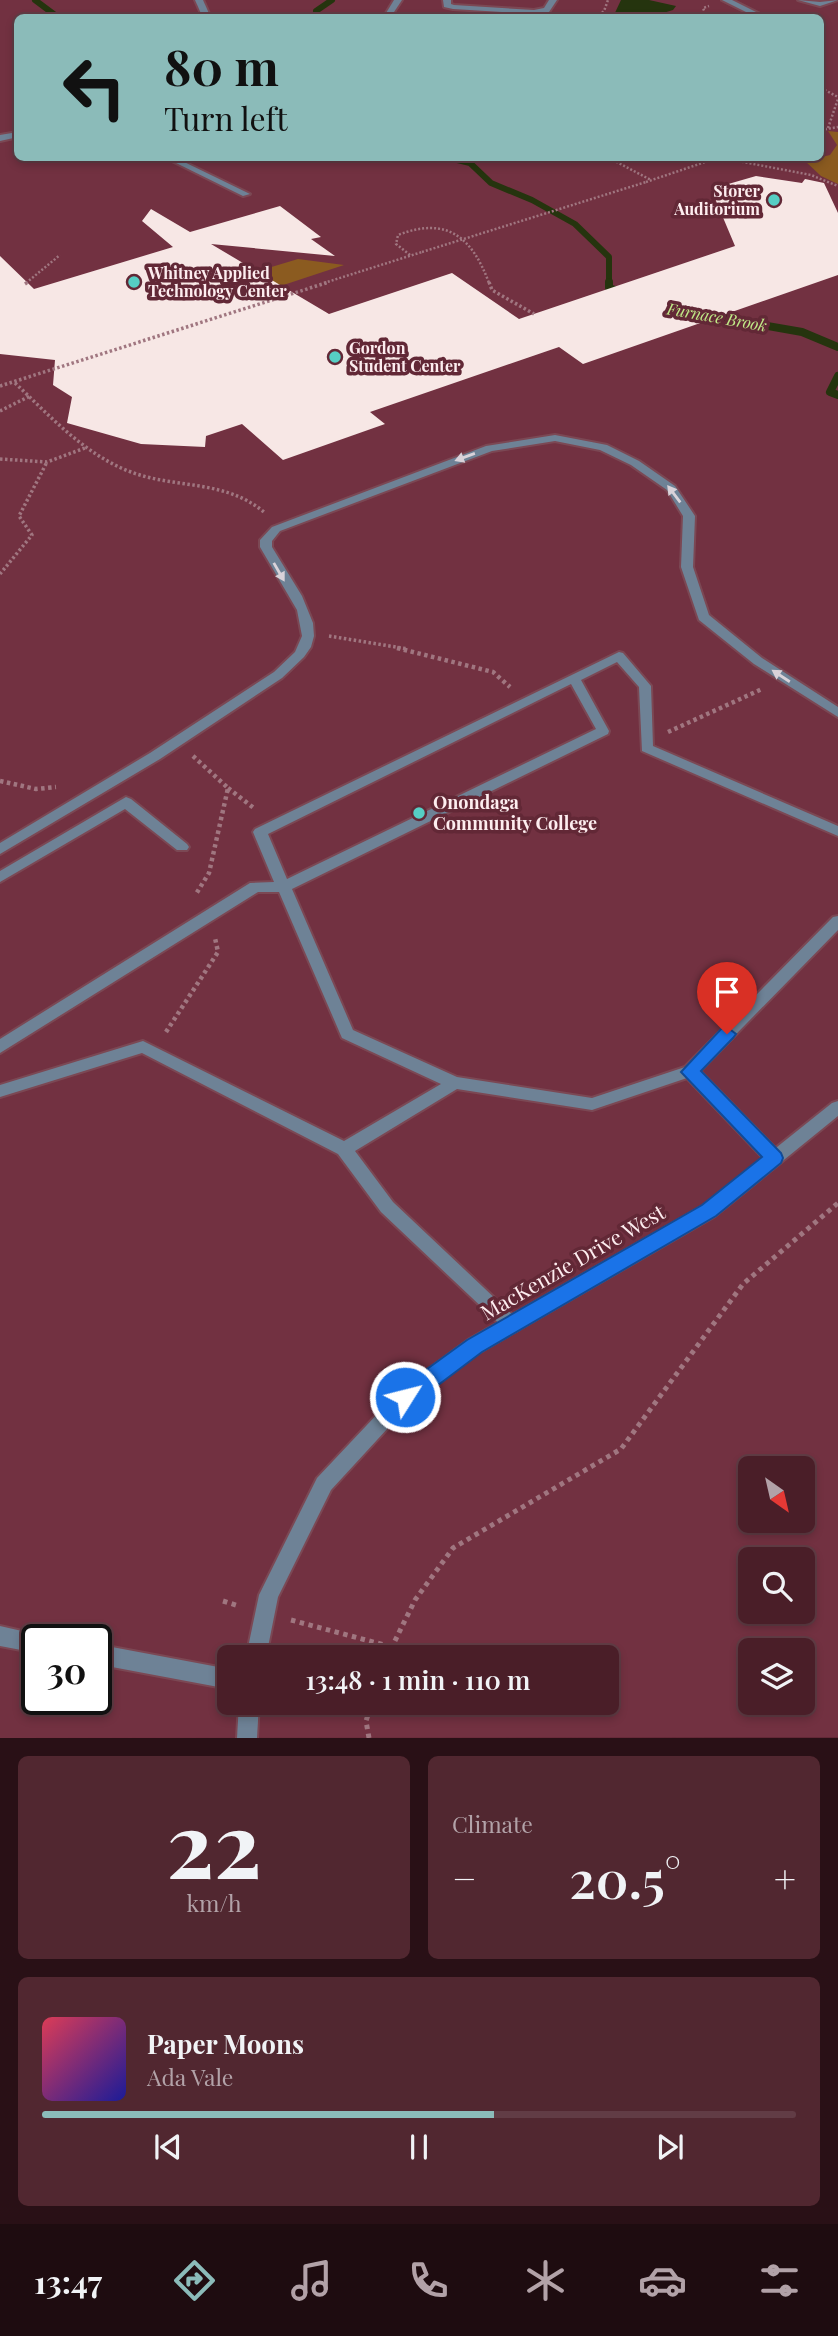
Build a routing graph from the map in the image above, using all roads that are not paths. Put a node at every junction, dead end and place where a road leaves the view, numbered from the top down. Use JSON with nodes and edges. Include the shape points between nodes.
{"nodes":[{"id":1,"x":447,"y":0,"type":"edge"},
{"id":2,"x":553,"y":0,"type":"edge"},
{"id":3,"x":726,"y":0,"type":"edge"},
{"id":4,"x":802,"y":0,"type":"edge"},
{"id":5,"x":834,"y":0,"type":"edge"},
{"id":6,"x":756,"y":14,"type":"edge"},
{"id":7,"x":176,"y":161,"type":"edge"},
{"id":8,"x":246,"y":194,"type":"dead end"},
{"id":9,"x":574,"y":678,"type":"junction"},
{"id":10,"x":838,"y":713,"type":"edge"},
{"id":11,"x":838,"y":831,"type":"edge"},
{"id":12,"x":182,"y":847,"type":"dead end"},
{"id":13,"x":0,"y":849,"type":"edge"},
{"id":14,"x":0,"y":877,"type":"edge"},
{"id":15,"x":284,"y":887,"type":"junction"},
{"id":16,"x":838,"y":921,"type":"edge"},
{"id":17,"x":0,"y":1047,"type":"edge"},
{"id":18,"x":690,"y":1072,"type":"junction"},
{"id":19,"x":455,"y":1083,"type":"junction"},
{"id":20,"x":0,"y":1091,"type":"edge"},
{"id":21,"x":838,"y":1107,"type":"edge"},
{"id":22,"x":344,"y":1149,"type":"junction"},
{"id":23,"x":774,"y":1158,"type":"junction"},
{"id":24,"x":512,"y":1325,"type":"junction"},
{"id":25,"x":0,"y":1636,"type":"edge"},
{"id":26,"x":21,"y":1640,"type":"edge"},
{"id":27,"x":258,"y":1645,"type":"edge"},
{"id":28,"x":112,"y":1657,"type":"edge"},
{"id":29,"x":217,"y":1677,"type":"edge"},
{"id":30,"x":248,"y":1715,"type":"edge"},
{"id":31,"x":247,"y":1738,"type":"edge"}],
"edges":[{"from":1,"to":2,"type":"street","via":[[453,7],[534,12],[545,10]]},
{"from":3,"to":6,"type":"street"},
{"from":4,"to":5,"type":"street","via":[[820,4]]},
{"from":7,"to":8,"type":"street"},
{"from":9,"to":11,"type":"street","via":[[619,656],[645,687],[647,748]]},
{"from":9,"to":15,"type":"street","via":[[260,832]]},
{"from":9,"to":15,"type":"street","via":[[603,731]]},
{"from":10,"to":13,"type":"street","one_way":true,"via":[[703,617],[687,568],[689,516],[671,488],[603,447],[555,438],[490,448],[276,529],[266,547],[308,618],[309,633],[301,652],[278,675],[155,756]]},
{"from":12,"to":14,"type":"street","via":[[126,802]]},
{"from":15,"to":17,"type":"street","via":[[255,887]]},
{"from":15,"to":19,"type":"street","via":[[347,1034]]},
{"from":16,"to":18,"type":"street"},
{"from":18,"to":19,"type":"street","via":[[592,1104]]},
{"from":18,"to":23,"type":"street"},
{"from":19,"to":22,"type":"street"},
{"from":20,"to":22,"type":"street","via":[[143,1047]]},
{"from":21,"to":23,"type":"street","name":"MacKenzie Drive West"},
{"from":22,"to":24,"type":"street","via":[[387,1207]]},
{"from":23,"to":24,"type":"street","name":"MacKenzie Drive West","via":[[709,1211]]},
{"from":24,"to":27,"type":"street","name":"MacKenzie Drive West","via":[[474,1346],[405,1397],[324,1484],[269,1595]]},
{"from":25,"to":26,"type":"street"},
{"from":28,"to":29,"type":"street"},
{"from":30,"to":31,"type":"street"}]}
